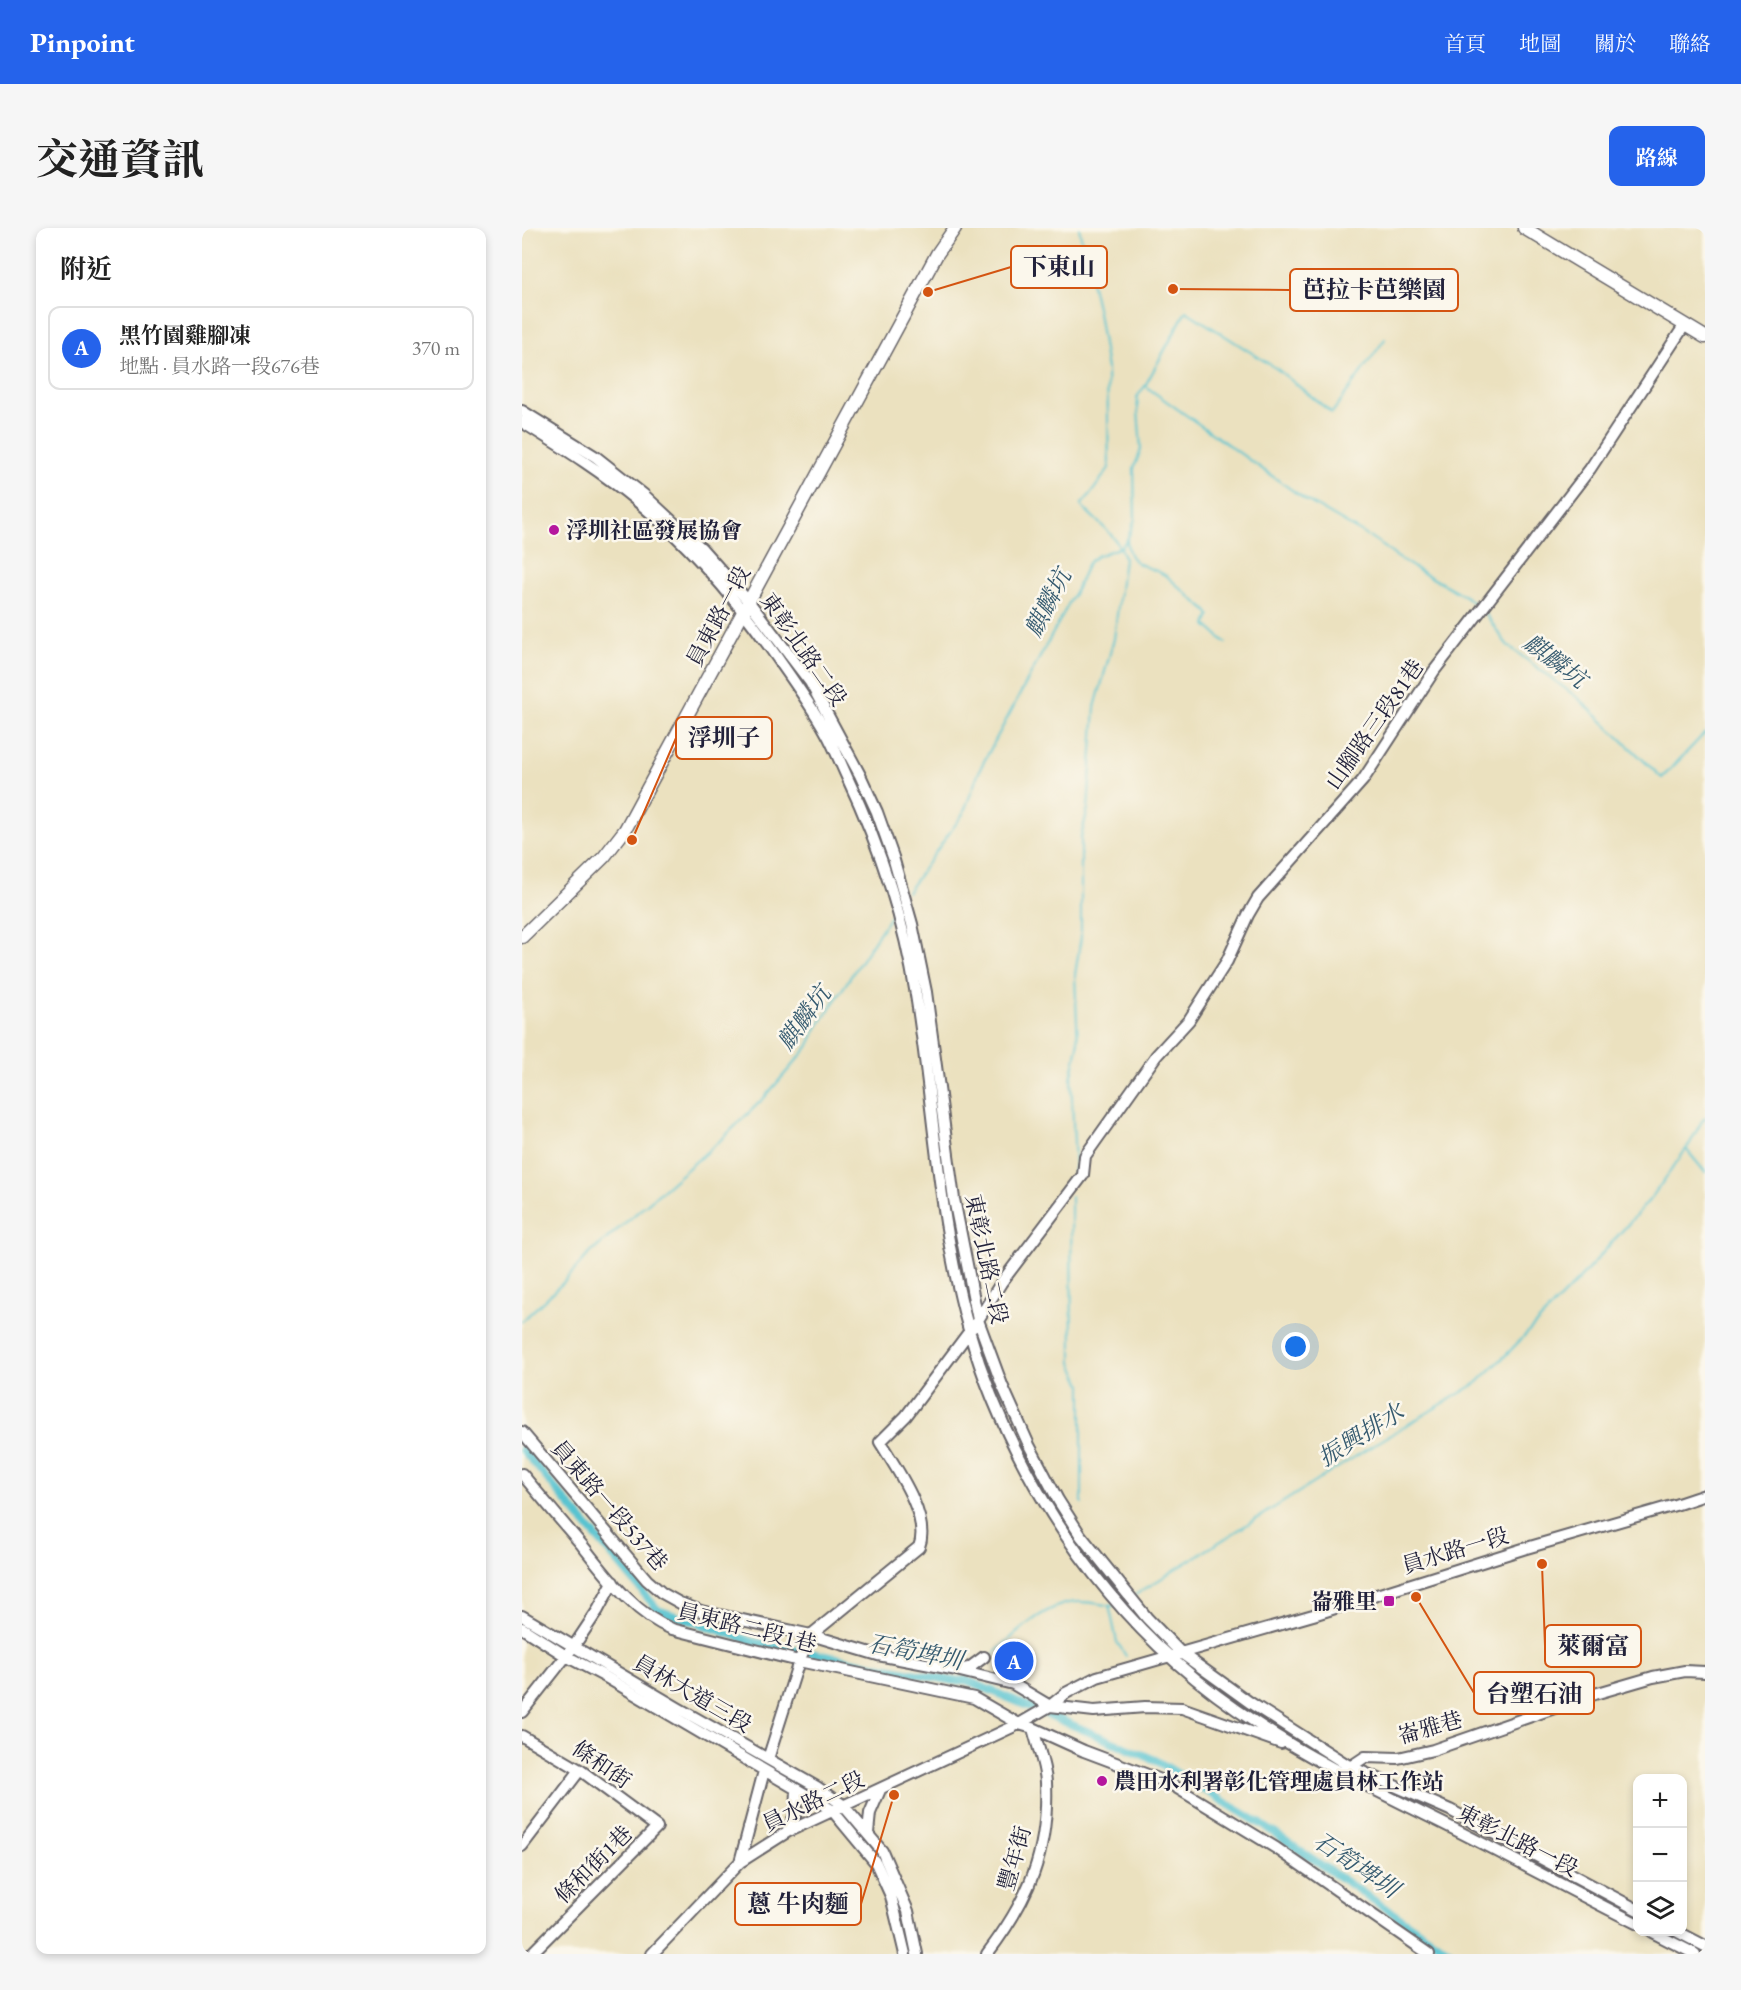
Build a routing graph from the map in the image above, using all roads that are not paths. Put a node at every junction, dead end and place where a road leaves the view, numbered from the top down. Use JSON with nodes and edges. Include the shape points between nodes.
{"nodes":[{"id":1,"x":955,"y":228,"type":"edge"},
{"id":2,"x":1524,"y":228,"type":"edge"},
{"id":3,"x":1684,"y":326,"type":"junction"},
{"id":4,"x":1705,"y":337,"type":"edge"},
{"id":5,"x":522,"y":411,"type":"edge"},
{"id":6,"x":522,"y":422,"type":"edge"},
{"id":7,"x":746,"y":606,"type":"junction"},
{"id":8,"x":901,"y":902,"type":"junction"},
{"id":9,"x":522,"y":937,"type":"edge"},
{"id":10,"x":978,"y":1320,"type":"junction"},
{"id":11,"x":969,"y":1331,"type":"junction"},
{"id":12,"x":522,"y":1432,"type":"edge"},
{"id":13,"x":522,"y":1474,"type":"edge"},
{"id":14,"x":1705,"y":1495,"type":"edge"},
{"id":15,"x":613,"y":1582,"type":"junction"},
{"id":16,"x":522,"y":1616,"type":"edge"},
{"id":17,"x":522,"y":1628,"type":"edge"},
{"id":18,"x":811,"y":1635,"type":"junction"},
{"id":19,"x":574,"y":1646,"type":"junction"},
{"id":20,"x":1180,"y":1653,"type":"junction"},
{"id":21,"x":566,"y":1656,"type":"junction"},
{"id":22,"x":1168,"y":1656,"type":"junction"},
{"id":23,"x":984,"y":1658,"type":"dead end"},
{"id":24,"x":798,"y":1661,"type":"junction"},
{"id":25,"x":957,"y":1670,"type":"junction"},
{"id":26,"x":1705,"y":1672,"type":"edge"},
{"id":27,"x":1050,"y":1706,"type":"junction"},
{"id":28,"x":522,"y":1712,"type":"edge"},
{"id":29,"x":1019,"y":1724,"type":"junction"},
{"id":30,"x":1033,"y":1728,"type":"junction"},
{"id":31,"x":522,"y":1736,"type":"edge"},
{"id":32,"x":1295,"y":1746,"type":"junction"},
{"id":33,"x":768,"y":1759,"type":"junction"},
{"id":34,"x":580,"y":1770,"type":"junction"},
{"id":35,"x":1346,"y":1770,"type":"junction"},
{"id":36,"x":764,"y":1771,"type":"junction"},
{"id":37,"x":797,"y":1790,"type":"junction"},
{"id":38,"x":880,"y":1790,"type":"junction"},
{"id":39,"x":838,"y":1808,"type":"junction"},
{"id":40,"x":657,"y":1827,"type":"joint"},
{"id":41,"x":787,"y":1832,"type":"junction"},
{"id":42,"x":868,"y":1833,"type":"junction"},
{"id":43,"x":522,"y":1846,"type":"edge"},
{"id":44,"x":740,"y":1862,"type":"junction"},
{"id":45,"x":1633,"y":1907,"type":"edge"},
{"id":46,"x":1633,"y":1921,"type":"edge"},
{"id":47,"x":1660,"y":1936,"type":"edge"},
{"id":48,"x":1686,"y":1936,"type":"edge"},
{"id":49,"x":1705,"y":1946,"type":"edge"},
{"id":50,"x":522,"y":1948,"type":"edge"},
{"id":51,"x":530,"y":1954,"type":"edge"},
{"id":52,"x":652,"y":1954,"type":"edge"},
{"id":53,"x":905,"y":1954,"type":"edge"},
{"id":54,"x":917,"y":1954,"type":"edge"},
{"id":55,"x":987,"y":1954,"type":"edge"},
{"id":56,"x":1429,"y":1954,"type":"edge"},
{"id":57,"x":1695,"y":1954,"type":"edge"}],
"edges":[{"from":1,"to":7,"type":"main road","name":"員東路一段","via":[[937,254]]},
{"from":2,"to":3,"type":"main road"},
{"from":3,"to":4,"type":"main road"},
{"from":3,"to":10,"type":"street","name":"山腳路三段81巷","via":[[1590,469],[1434,671],[1363,780],[1258,898],[1227,961],[1189,1020],[1156,1056],[1085,1156],[1083,1174]]},
{"from":5,"to":7,"type":"street","name":"東彰北路二段","via":[[596,457],[644,495],[702,549]]},
{"from":6,"to":7,"type":"street","name":"東彰北路二段","via":[[590,465],[638,502]]},
{"from":7,"to":8,"type":"street","name":"東彰北路二段","via":[[810,682],[837,730],[877,812]]},
{"from":7,"to":9,"type":"main road","name":"員東路一段","via":[[625,830],[604,857]]},
{"from":8,"to":10,"type":"street","name":"東彰北路二段","via":[[926,992],[954,1199]]},
{"from":8,"to":11,"type":"street","name":"東彰北路二段","via":[[943,1200]]},
{"from":10,"to":11,"type":"street","name":"山腳路三段81巷"},
{"from":10,"to":20,"type":"street","name":"東彰北路二段","via":[[1002,1385],[1058,1500],[1134,1603]]},
{"from":11,"to":18,"type":"street","name":"山腳路三段81巷","via":[[906,1416],[880,1442],[909,1489],[922,1530],[919,1547]]},
{"from":11,"to":22,"type":"street","name":"東彰北路二段","via":[[990,1391],[1049,1509],[1114,1600]]},
{"from":12,"to":18,"type":"street","name":"員東路一段537巷","via":[[631,1563],[662,1593],[701,1611]]},
{"from":13,"to":15,"type":"street","name":"員東路二段1巷"},
{"from":14,"to":20,"type":"street","name":"員水路一段"},
{"from":15,"to":19,"type":"street"},
{"from":15,"to":24,"type":"street","name":"員東路二段1巷","via":[[658,1624]]},
{"from":16,"to":19,"type":"street","name":"員林大道三段"},
{"from":17,"to":21,"type":"street","name":"員林大道三段"},
{"from":18,"to":24,"type":"street"},
{"from":18,"to":25,"type":"street","name":"員東路一段537巷","via":[[878,1655]]},
{"from":19,"to":21,"type":"street"},
{"from":19,"to":33,"type":"street","name":"員林大道三段"},
{"from":20,"to":22,"type":"street","name":"員水路一段"},
{"from":20,"to":35,"type":"street","name":"東彰北路一段"},
{"from":21,"to":28,"type":"street"},
{"from":21,"to":36,"type":"street","name":"員林大道三段"},
{"from":22,"to":27,"type":"street","name":"員水路一段","via":[[1097,1677]]},
{"from":22,"to":32,"type":"street","name":"東彰北路一段","via":[[1228,1704]]},
{"from":23,"to":25,"type":"street","via":[[969,1668]]},
{"from":24,"to":29,"type":"street","name":"員東路二段1巷","via":[[974,1698]]},
{"from":24,"to":33,"type":"street"},
{"from":25,"to":27,"type":"street","name":"員東路一段537巷","via":[[1013,1684]]},
{"from":26,"to":35,"type":"street","name":"崙雅巷","via":[[1653,1677],[1432,1750],[1398,1758],[1365,1757]]},
{"from":27,"to":29,"type":"street","name":"員水路二段"},
{"from":27,"to":32,"type":"street","via":[[1094,1711],[1182,1708]]},
{"from":29,"to":30,"type":"street","name":"員東路二段1巷"},
{"from":29,"to":38,"type":"street","name":"員水路二段"},
{"from":30,"to":55,"type":"street","name":"豐年街","via":[[1046,1780],[1044,1837],[1029,1889]]},
{"from":30,"to":56,"type":"street","name":"員東路二段1巷","via":[[1169,1783],[1276,1848]]},
{"from":31,"to":34,"type":"street","name":"條和街"},
{"from":32,"to":35,"type":"street","name":"東彰北路一段"},
{"from":33,"to":39,"type":"street","name":"員林大道三段","via":[[817,1787]]},
{"from":34,"to":40,"type":"street","name":"條和街"},
{"from":34,"to":43,"type":"street"},
{"from":35,"to":45,"type":"street","name":"東彰北路一段","via":[[1450,1810]]},
{"from":35,"to":46,"type":"street","name":"東彰北路一段"},
{"from":36,"to":37,"type":"street","name":"員林大道三段"},
{"from":36,"to":44,"type":"street"},
{"from":37,"to":39,"type":"street","name":"員林大道三段"},
{"from":37,"to":41,"type":"street","via":[[796,1813]]},
{"from":38,"to":39,"type":"street","name":"員水路二段"},
{"from":38,"to":42,"type":"street","via":[[870,1813]]},
{"from":39,"to":41,"type":"street","name":"員水路二段"},
{"from":39,"to":42,"type":"street"},
{"from":39,"to":53,"type":"street","via":[[876,1863],[891,1896]]},
{"from":40,"to":51,"type":"street","name":"條和街1巷"},
{"from":41,"to":44,"type":"street","name":"員水路二段"},
{"from":42,"to":54,"type":"street","via":[[882,1851],[898,1885]]},
{"from":44,"to":52,"type":"street","name":"員水路二段"},
{"from":47,"to":57,"type":"street"},
{"from":48,"to":49,"type":"street"},
{"from":50,"to":51,"type":"street"}]}
